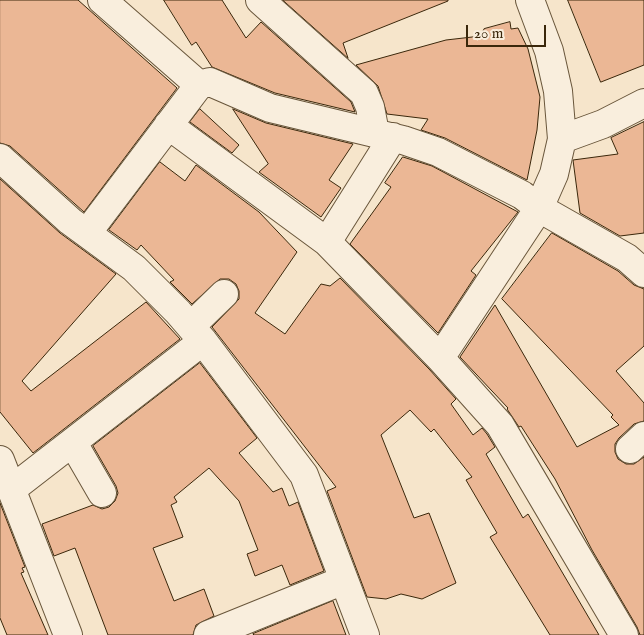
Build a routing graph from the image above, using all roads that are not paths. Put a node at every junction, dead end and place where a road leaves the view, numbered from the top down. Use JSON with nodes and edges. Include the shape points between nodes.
{"nodes":[{"id":1,"x":102,"y":0,"type":"edge"},
{"id":2,"x":260,"y":0,"type":"edge"},
{"id":3,"x":530,"y":0,"type":"edge"},
{"id":4,"x":199,"y":85,"type":"junction"},
{"id":5,"x":644,"y":103,"type":"edge"},
{"id":6,"x":168,"y":125,"type":"junction"},
{"id":7,"x":384,"y":135,"type":"junction"},
{"id":8,"x":562,"y":139,"type":"junction"},
{"id":9,"x":0,"y":158,"type":"edge"},
{"id":10,"x":539,"y":208,"type":"junction"},
{"id":11,"x":87,"y":233,"type":"junction"},
{"id":12,"x":327,"y":242,"type":"junction"},
{"id":13,"x":644,"y":273,"type":"edge"},
{"id":14,"x":224,"y":294,"type":"dead end"},
{"id":15,"x":197,"y":334,"type":"junction"},
{"id":16,"x":440,"y":358,"type":"junction"},
{"id":17,"x":73,"y":443,"type":"junction"},
{"id":18,"x":0,"y":460,"type":"edge"},
{"id":19,"x":12,"y":489,"type":"junction"},
{"id":20,"x":102,"y":493,"type":"dead end"},
{"id":21,"x":344,"y":580,"type":"junction"},
{"id":22,"x":68,"y":635,"type":"edge"},
{"id":23,"x":208,"y":635,"type":"edge"},
{"id":24,"x":365,"y":635,"type":"edge"},
{"id":25,"x":624,"y":635,"type":"edge"}],
"edges":[{"from":1,"to":4,"type":"street"},
{"from":2,"to":7,"type":"street","via":[[364,93]]},
{"from":3,"to":8,"type":"street","via":[[549,51],[558,90]]},
{"from":4,"to":6,"type":"street"},
{"from":4,"to":7,"type":"street","via":[[210,82],[270,108]]},
{"from":5,"to":8,"type":"street","via":[[603,124]]},
{"from":6,"to":11,"type":"street"},
{"from":6,"to":12,"type":"street"},
{"from":7,"to":10,"type":"street","via":[[438,152],[492,178]]},
{"from":7,"to":12,"type":"street"},
{"from":8,"to":10,"type":"street","via":[[554,174]]},
{"from":9,"to":11,"type":"street"},
{"from":10,"to":13,"type":"street","via":[[627,258]]},
{"from":10,"to":16,"type":"street"},
{"from":11,"to":15,"type":"street","via":[[134,268]]},
{"from":12,"to":16,"type":"street"},
{"from":14,"to":15,"type":"street"},
{"from":15,"to":17,"type":"street"},
{"from":15,"to":21,"type":"street","via":[[304,475]]},
{"from":16,"to":25,"type":"street","via":[[500,425]]},
{"from":17,"to":19,"type":"street"},
{"from":17,"to":20,"type":"street"},
{"from":18,"to":19,"type":"street"},
{"from":19,"to":22,"type":"street"},
{"from":21,"to":23,"type":"street"},
{"from":21,"to":24,"type":"street"}]}
